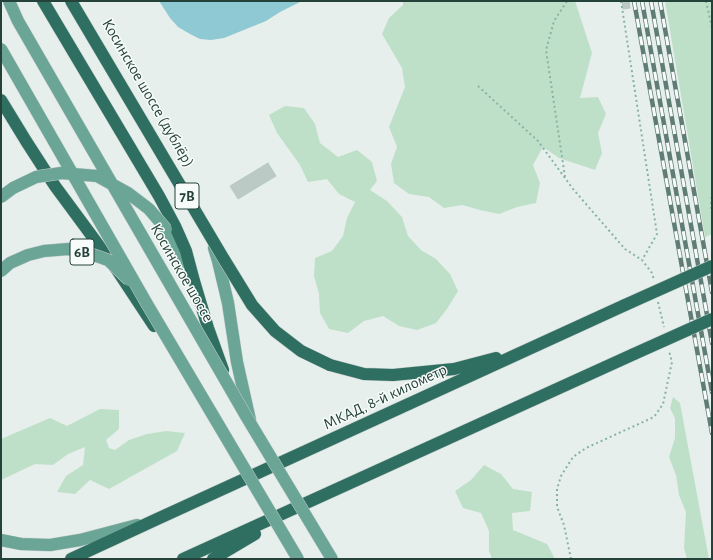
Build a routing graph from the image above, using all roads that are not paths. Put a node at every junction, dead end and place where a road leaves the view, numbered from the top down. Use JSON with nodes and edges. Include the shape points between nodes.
{"nodes":[{"id":1,"x":9,"y":1,"type":"edge"},
{"id":2,"x":43,"y":1,"type":"edge"},
{"id":3,"x":71,"y":1,"type":"edge"},
{"id":4,"x":75,"y":1,"type":"edge"},
{"id":5,"x":1,"y":49,"type":"edge"},
{"id":6,"x":1,"y":100,"type":"edge"},
{"id":7,"x":1,"y":197,"type":"edge"},
{"id":8,"x":712,"y":266,"type":"edge"},
{"id":9,"x":1,"y":271,"type":"edge"},
{"id":10,"x":194,"y":281,"type":"junction"},
{"id":11,"x":147,"y":304,"type":"junction"},
{"id":12,"x":712,"y":319,"type":"edge"},
{"id":13,"x":528,"y":349,"type":"junction"},
{"id":14,"x":253,"y":433,"type":"joint"},
{"id":15,"x":225,"y":445,"type":"dead end"},
{"id":16,"x":304,"y":504,"type":"junction"},
{"id":17,"x":155,"y":520,"type":"junction"},
{"id":18,"x":312,"y":532,"type":"dead end"},
{"id":19,"x":1,"y":540,"type":"edge"},
{"id":20,"x":286,"y":547,"type":"dead end"},
{"id":21,"x":71,"y":559,"type":"edge"},
{"id":22,"x":184,"y":559,"type":"edge"},
{"id":23,"x":213,"y":559,"type":"edge"},
{"id":24,"x":293,"y":559,"type":"edge"},
{"id":25,"x":298,"y":559,"type":"edge"},
{"id":26,"x":328,"y":559,"type":"edge"},
{"id":27,"x":332,"y":559,"type":"edge"}],
"edges":[{"from":1,"to":27,"type":"main road","name":"Косинское шоссе","bridge":true,"via":[[18,21],[242,409]]},
{"from":2,"to":10,"type":"highway","via":[[159,196],[186,251]]},
{"from":3,"to":13,"type":"highway","number":"7B","bridge":true,"via":[[252,304],[275,331],[301,351],[330,366],[364,374],[393,375],[454,369]]},
{"from":4,"to":14,"type":"main road","name":"Косинское шоссе (дублёр)","via":[[189,194],[206,228],[218,260],[228,303],[237,362]]},
{"from":5,"to":11,"type":"main road","bridge":true},
{"from":6,"to":15,"type":"highway","via":[[55,186],[150,320]]},
{"from":7,"to":10,"type":"main road","bridge":true,"via":[[36,177],[61,173],[97,176],[128,193],[148,209],[166,229]]},
{"from":8,"to":13,"type":"highway","name":"МКАД, 8-й километр","bridge":true},
{"from":9,"to":11,"type":"main road","number":"6B","bridge":true,"via":[[10,263],[44,251],[88,252],[108,260],[129,279]]},
{"from":10,"to":14,"type":"highway","via":[[227,380]]},
{"from":11,"to":25,"type":"main road","bridge":true},
{"from":12,"to":16,"type":"highway","bridge":true},
{"from":13,"to":17,"type":"highway","name":"МКАД, 8-й километр"},
{"from":16,"to":22,"type":"highway"},
{"from":16,"to":23,"type":"highway"},
{"from":17,"to":19,"type":"main road","via":[[80,540],[50,545]]},
{"from":17,"to":21,"type":"highway","name":"МКАД, 8-й километр"},
{"from":18,"to":26,"type":"highway"},
{"from":20,"to":24,"type":"highway"}]}
